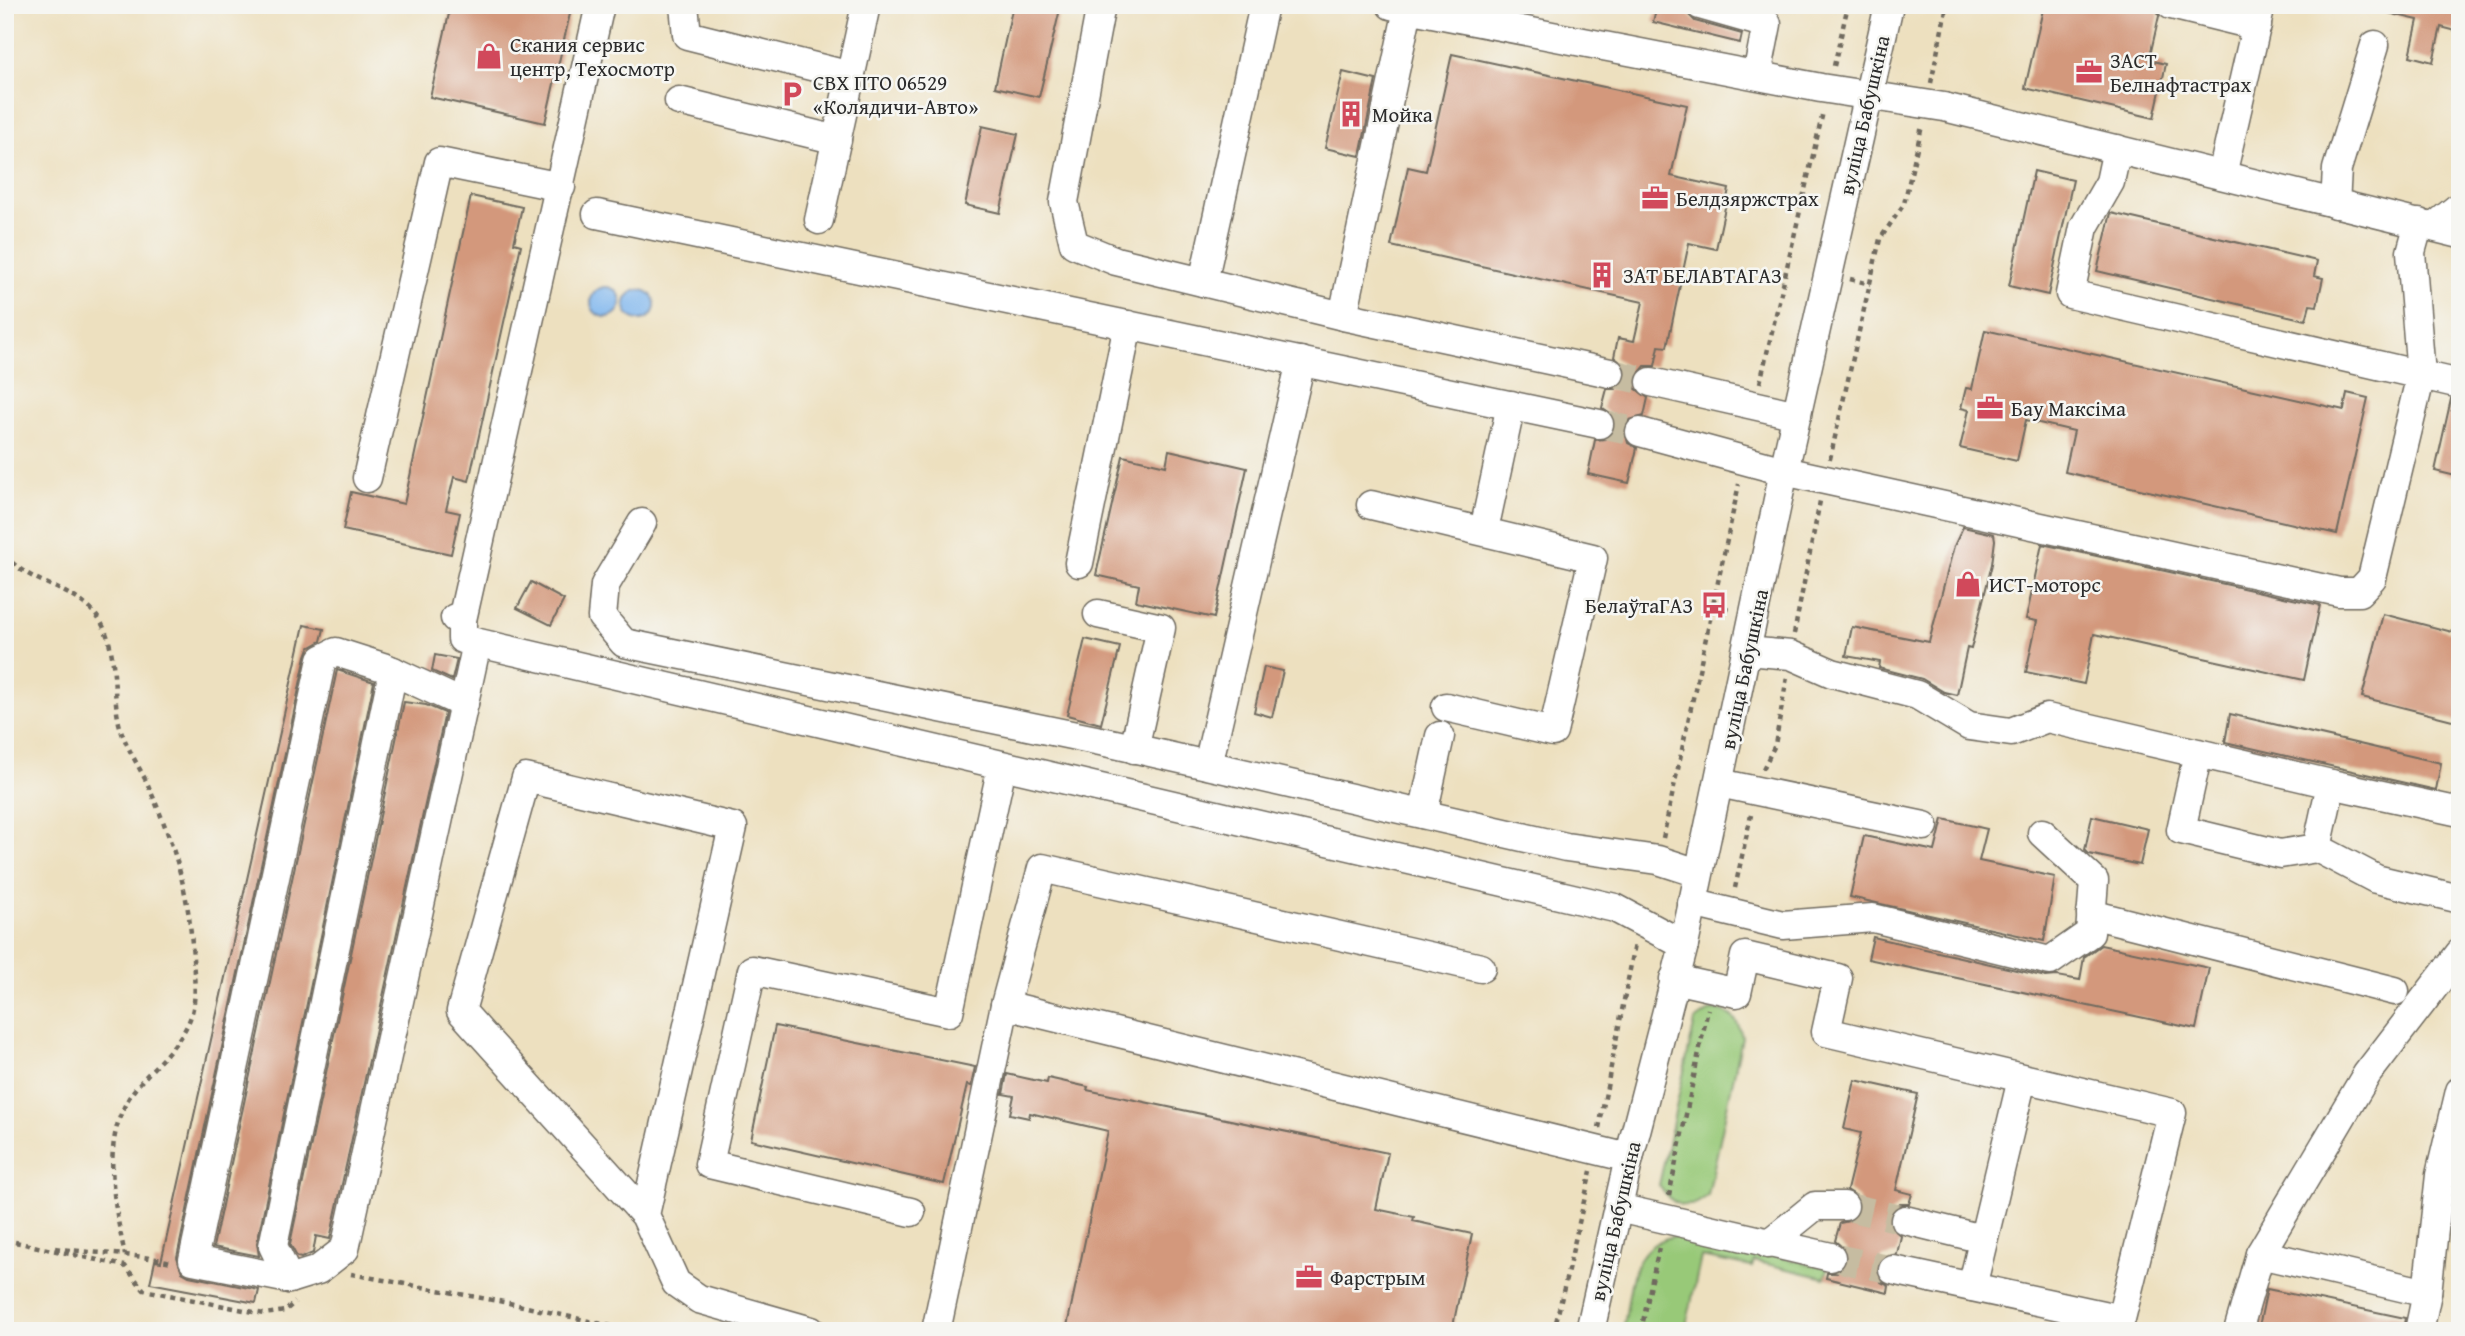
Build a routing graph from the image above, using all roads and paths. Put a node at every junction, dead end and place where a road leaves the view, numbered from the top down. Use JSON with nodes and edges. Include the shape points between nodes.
{"nodes":[{"id":1,"x":600,"y":5,"type":"edge"},
{"id":2,"x":684,"y":5,"type":"edge"},
{"id":3,"x":866,"y":5,"type":"edge"},
{"id":4,"x":1101,"y":5,"type":"edge"},
{"id":5,"x":1264,"y":5,"type":"edge"},
{"id":6,"x":1700,"y":5,"type":"edge"},
{"id":7,"x":1848,"y":5,"type":"edge"},
{"id":8,"x":1889,"y":5,"type":"edge"},
{"id":9,"x":2171,"y":5,"type":"edge"},
{"id":10,"x":1399,"y":7,"type":"edge"},
{"id":11,"x":2259,"y":16,"type":"edge"},
{"id":12,"x":2375,"y":45,"type":"dead end"},
{"id":13,"x":1757,"y":75,"type":"junction"},
{"id":14,"x":851,"y":76,"type":"junction"},
{"id":15,"x":1828,"y":89,"type":"junction"},
{"id":16,"x":1869,"y":96,"type":"junction"},
{"id":17,"x":678,"y":101,"type":"dead end"},
{"id":18,"x":836,"y":140,"type":"junction"},
{"id":19,"x":2117,"y":149,"type":"junction"},
{"id":20,"x":2222,"y":175,"type":"junction"},
{"id":21,"x":561,"y":187,"type":"junction"},
{"id":22,"x":2335,"y":204,"type":"junction"},
{"id":23,"x":2460,"y":206,"type":"edge"},
{"id":24,"x":597,"y":214,"type":"dead end"},
{"id":25,"x":819,"y":220,"type":"dead end"},
{"id":26,"x":2438,"y":228,"type":"edge"},
{"id":27,"x":1203,"y":282,"type":"junction"},
{"id":28,"x":1343,"y":316,"type":"junction"},
{"id":29,"x":1128,"y":326,"type":"junction"},
{"id":30,"x":1301,"y":361,"type":"junction"},
{"id":31,"x":1610,"y":373,"type":"tunnel mouth"},
{"id":32,"x":2421,"y":375,"type":"junction"},
{"id":33,"x":1651,"y":382,"type":"tunnel mouth"},
{"id":34,"x":2460,"y":384,"type":"edge"},
{"id":35,"x":1511,"y":405,"type":"junction"},
{"id":36,"x":1756,"y":406,"type":"junction"},
{"id":37,"x":1797,"y":415,"type":"junction"},
{"id":38,"x":1599,"y":424,"type":"tunnel mouth"},
{"id":39,"x":1640,"y":432,"type":"tunnel mouth"},
{"id":40,"x":1743,"y":460,"type":"junction"},
{"id":41,"x":1784,"y":471,"type":"junction"},
{"id":42,"x":367,"y":478,"type":"dead end"},
{"id":43,"x":1371,"y":505,"type":"dead end"},
{"id":44,"x":1487,"y":516,"type":"dead end"},
{"id":45,"x":642,"y":523,"type":"dead end"},
{"id":46,"x":5,"y":555,"type":"edge"},
{"id":47,"x":1079,"y":564,"type":"dead end"},
{"id":48,"x":1098,"y":614,"type":"dead end"},
{"id":49,"x":465,"y":627,"type":"junction"},
{"id":50,"x":1747,"y":651,"type":"junction"},
{"id":51,"x":393,"y":671,"type":"junction"},
{"id":52,"x":464,"y":704,"type":"junction"},
{"id":53,"x":1446,"y":707,"type":"dead end"},
{"id":54,"x":1440,"y":736,"type":"dead end"},
{"id":55,"x":1134,"y":748,"type":"junction"},
{"id":56,"x":2197,"y":753,"type":"junction"},
{"id":57,"x":1208,"y":765,"type":"junction"},
{"id":58,"x":1002,"y":766,"type":"junction"},
{"id":59,"x":1719,"y":783,"type":"junction"},
{"id":60,"x":2331,"y":784,"type":"junction"},
{"id":61,"x":2460,"y":812,"type":"edge"},
{"id":62,"x":1423,"y":814,"type":"junction"},
{"id":63,"x":1924,"y":826,"type":"dead end"},
{"id":64,"x":2042,"y":832,"type":"dead end"},
{"id":65,"x":2317,"y":848,"type":"junction"},
{"id":66,"x":1658,"y":860,"type":"junction"},
{"id":67,"x":1698,"y":873,"type":"junction"},
{"id":68,"x":2456,"y":898,"type":"dead end"},
{"id":69,"x":1692,"y":903,"type":"junction"},
{"id":70,"x":2091,"y":914,"type":"junction"},
{"id":71,"x":1640,"y":919,"type":"junction"},
{"id":72,"x":1684,"y":945,"type":"junction"},
{"id":73,"x":2455,"y":966,"type":"edge"},
{"id":74,"x":1481,"y":968,"type":"dead end"},
{"id":75,"x":1674,"y":979,"type":"junction"},
{"id":76,"x":2395,"y":991,"type":"dead end"},
{"id":77,"x":1005,"y":1005,"type":"junction"},
{"id":78,"x":2022,"y":1079,"type":"junction"},
{"id":79,"x":2460,"y":1091,"type":"edge"},
{"id":80,"x":1595,"y":1149,"type":"junction"},
{"id":81,"x":1629,"y":1158,"type":"junction"},
{"id":82,"x":1844,"y":1206,"type":"tunnel mouth"},
{"id":83,"x":1618,"y":1209,"type":"junction"},
{"id":84,"x":911,"y":1212,"type":"dead end"},
{"id":85,"x":645,"y":1215,"type":"junction"},
{"id":86,"x":1905,"y":1220,"type":"tunnel mouth"},
{"id":87,"x":1983,"y":1239,"type":"junction"},
{"id":88,"x":5,"y":1242,"type":"edge"},
{"id":89,"x":1768,"y":1244,"type":"junction"},
{"id":90,"x":2260,"y":1254,"type":"junction"},
{"id":91,"x":125,"y":1255,"type":"junction"},
{"id":92,"x":1831,"y":1257,"type":"tunnel mouth"},
{"id":93,"x":193,"y":1260,"type":"junction"},
{"id":94,"x":1893,"y":1270,"type":"tunnel mouth"},
{"id":95,"x":289,"y":1279,"type":"junction"},
{"id":96,"x":1972,"y":1287,"type":"junction"},
{"id":97,"x":2427,"y":1293,"type":"junction"},
{"id":98,"x":811,"y":1331,"type":"edge"},
{"id":99,"x":936,"y":1331,"type":"edge"},
{"id":100,"x":1554,"y":1331,"type":"edge"},
{"id":101,"x":1590,"y":1331,"type":"edge"},
{"id":102,"x":2238,"y":1331,"type":"edge"},
{"id":103,"x":2419,"y":1331,"type":"edge"}],
"edges":[{"from":1,"to":21,"type":"street"},
{"from":2,"to":14,"type":"street","via":[[687,35]]},
{"from":3,"to":14,"type":"street"},
{"from":4,"to":27,"type":"street","via":[[1064,202],[1074,244],[1116,261]]},
{"from":5,"to":27,"type":"street"},
{"from":6,"to":13,"type":"street","via":[[1767,24]]},
{"from":7,"to":15,"type":"path"},
{"from":8,"to":16,"type":"street","name":"вуліца Бабушкіна"},
{"from":9,"to":11,"type":"street"},
{"from":10,"to":13,"type":"street"},
{"from":10,"to":28,"type":"street"},
{"from":11,"to":20,"type":"street"},
{"from":12,"to":22,"type":"street","via":[[2337,169]]},
{"from":13,"to":15,"type":"street"},
{"from":14,"to":18,"type":"street"},
{"from":15,"to":16,"type":"street"},
{"from":15,"to":36,"type":"path"},
{"from":16,"to":19,"type":"street","via":[[1944,107]]},
{"from":16,"to":37,"type":"street","name":"вуліца Бабушкіна"},
{"from":17,"to":18,"type":"street"},
{"from":18,"to":25,"type":"street"},
{"from":19,"to":20,"type":"street"},
{"from":19,"to":32,"type":"street","via":[[2109,182],[2084,227],[2070,294]]},
{"from":20,"to":22,"type":"street"},
{"from":21,"to":42,"type":"street","via":[[439,162]]},
{"from":21,"to":49,"type":"street"},
{"from":22,"to":26,"type":"street"},
{"from":23,"to":26,"type":"street"},
{"from":24,"to":29,"type":"street"},
{"from":26,"to":32,"type":"street","via":[[2411,252]]},
{"from":27,"to":28,"type":"street"},
{"from":28,"to":31,"type":"street"},
{"from":29,"to":30,"type":"street"},
{"from":29,"to":47,"type":"street"},
{"from":30,"to":35,"type":"street"},
{"from":30,"to":57,"type":"street"},
{"from":32,"to":34,"type":"street"},
{"from":32,"to":41,"type":"street","via":[[2371,578],[2359,592],[2325,589]]},
{"from":33,"to":36,"type":"street"},
{"from":35,"to":38,"type":"street"},
{"from":35,"to":44,"type":"street"},
{"from":36,"to":37,"type":"street"},
{"from":37,"to":41,"type":"street","name":"вуліца Бабушкіна"},
{"from":39,"to":40,"type":"street"},
{"from":40,"to":41,"type":"street"},
{"from":40,"to":66,"type":"path"},
{"from":41,"to":50,"type":"street","name":"вуліца Бабушкіна"},
{"from":43,"to":53,"type":"street","via":[[1593,558],[1553,733]]},
{"from":45,"to":55,"type":"street","via":[[605,585],[602,617],[624,643]]},
{"from":46,"to":91,"type":"path","via":[[17,570],[82,600],[102,625],[115,674],[119,724],[176,850],[191,918],[195,985],[191,1016],[181,1035],[136,1087],[114,1130],[113,1197]]},
{"from":48,"to":55,"type":"street","via":[[1161,628]]},
{"from":49,"to":52,"type":"street"},
{"from":49,"to":58,"type":"street"},
{"from":50,"to":56,"type":"street","via":[[1791,655],[1832,673],[1917,695],[1969,726],[2011,732],[2047,718]]},
{"from":50,"to":59,"type":"street","name":"вуліца Бабушкіна"},
{"from":51,"to":52,"type":"street"},
{"from":51,"to":93,"type":"street","via":[[336,652],[322,659]]},
{"from":51,"to":95,"type":"street","via":[[273,1246]]},
{"from":52,"to":95,"type":"street","via":[[345,1249],[318,1270]]},
{"from":54,"to":62,"type":"street"},
{"from":55,"to":57,"type":"street"},
{"from":56,"to":60,"type":"street"},
{"from":56,"to":65,"type":"street","via":[[2181,830],[2280,854]]},
{"from":57,"to":62,"type":"street"},
{"from":58,"to":71,"type":"street","via":[[1601,905]]},
{"from":58,"to":84,"type":"street","via":[[949,1012],[752,970],[709,1164]]},
{"from":59,"to":63,"type":"street"},
{"from":59,"to":67,"type":"street","name":"вуліца Бабушкіна"},
{"from":60,"to":61,"type":"street"},
{"from":60,"to":65,"type":"street"},
{"from":62,"to":66,"type":"street","via":[[1566,847]]},
{"from":64,"to":70,"type":"street","via":[[2094,881]]},
{"from":65,"to":68,"type":"street","via":[[2376,879]]},
{"from":66,"to":67,"type":"street"},
{"from":67,"to":69,"type":"street","name":"вуліца Бабушкіна"},
{"from":69,"to":70,"type":"street","via":[[1783,925],[1873,918],[2050,961],[2090,933]]},
{"from":69,"to":72,"type":"street","name":"вуліца Бабушкіна"},
{"from":70,"to":76,"type":"street"},
{"from":71,"to":72,"type":"street"},
{"from":71,"to":80,"type":"path"},
{"from":72,"to":75,"type":"street","name":"вуліца Бабушкіна"},
{"from":73,"to":90,"type":"street","via":[[2367,1074]]},
{"from":74,"to":77,"type":"street","via":[[1042,868]]},
{"from":75,"to":78,"type":"street","via":[[1737,993],[1745,956],[1838,978],[1826,1032]]},
{"from":75,"to":81,"type":"street","name":"вуліца Бабушкіна"},
{"from":77,"to":80,"type":"street"},
{"from":77,"to":99,"type":"street"},
{"from":78,"to":87,"type":"street"},
{"from":78,"to":96,"type":"street","via":[[2172,1113],[2122,1319]]},
{"from":79,"to":97,"type":"street","via":[[2440,1175]]},
{"from":80,"to":81,"type":"street"},
{"from":80,"to":100,"type":"path"},
{"from":81,"to":83,"type":"street","name":"вуліца Бабушкіна"},
{"from":82,"to":89,"type":"street","via":[[1815,1206]]},
{"from":83,"to":89,"type":"street"},
{"from":83,"to":101,"type":"street","name":"вуліца Бабушкіна"},
{"from":85,"to":85,"type":"street","via":[[733,827],[526,778],[461,1011]]},
{"from":85,"to":98,"type":"street","via":[[676,1283],[699,1299]]},
{"from":86,"to":87,"type":"street"},
{"from":87,"to":96,"type":"street"},
{"from":88,"to":91,"type":"path"},
{"from":89,"to":92,"type":"street"},
{"from":90,"to":97,"type":"street"},
{"from":90,"to":102,"type":"street"},
{"from":91,"to":93,"type":"path","via":[[171,1262]]},
{"from":93,"to":95,"type":"street"},
{"from":94,"to":96,"type":"street"},
{"from":97,"to":103,"type":"street"}]}
